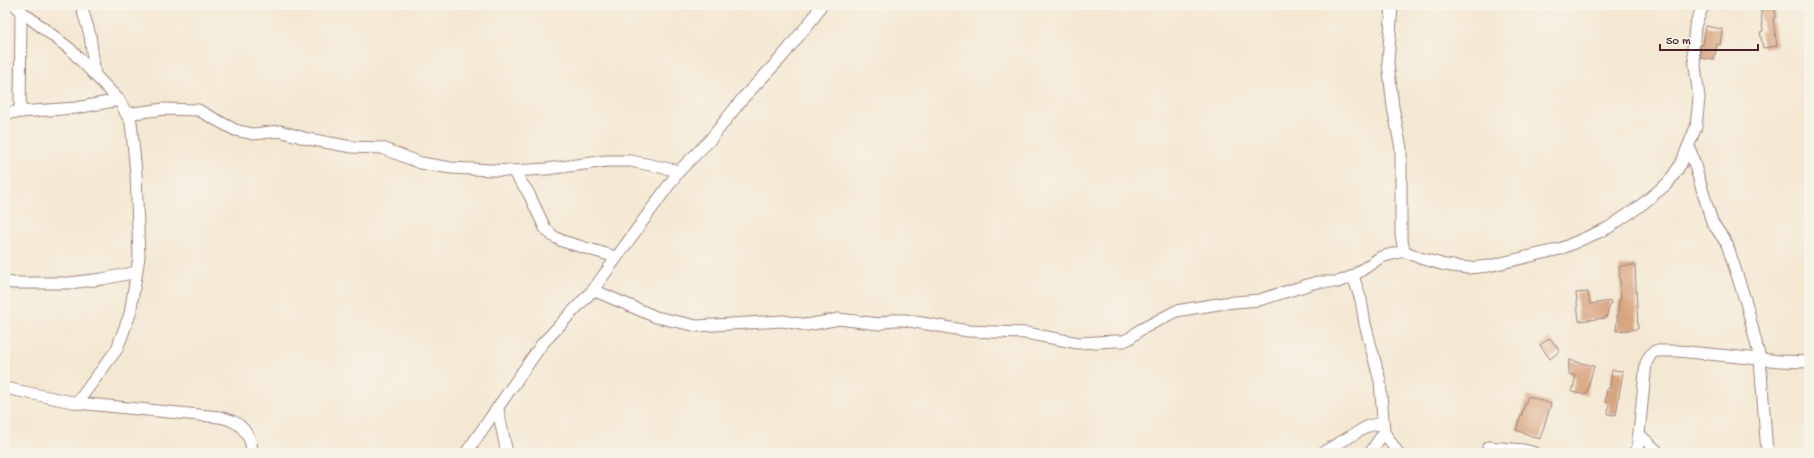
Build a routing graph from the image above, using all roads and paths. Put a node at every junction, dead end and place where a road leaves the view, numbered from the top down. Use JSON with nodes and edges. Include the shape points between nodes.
{"nodes":[{"id":1,"x":81,"y":5,"type":"edge"},
{"id":2,"x":821,"y":5,"type":"edge"},
{"id":3,"x":1392,"y":5,"type":"edge"},
{"id":4,"x":1707,"y":5,"type":"edge"},
{"id":5,"x":18,"y":8,"type":"edge"},
{"id":6,"x":95,"y":75,"type":"junction"},
{"id":7,"x":118,"y":100,"type":"junction"},
{"id":8,"x":20,"y":112,"type":"junction"},
{"id":9,"x":5,"y":113,"type":"edge"},
{"id":10,"x":126,"y":114,"type":"junction"},
{"id":11,"x":1689,"y":146,"type":"junction"},
{"id":12,"x":513,"y":171,"type":"junction"},
{"id":13,"x":679,"y":171,"type":"junction"},
{"id":14,"x":1404,"y":251,"type":"junction"},
{"id":15,"x":616,"y":257,"type":"junction"},
{"id":16,"x":137,"y":272,"type":"junction"},
{"id":17,"x":1354,"y":276,"type":"junction"},
{"id":18,"x":5,"y":281,"type":"edge"},
{"id":19,"x":592,"y":290,"type":"junction"},
{"id":20,"x":1760,"y":359,"type":"junction"},
{"id":21,"x":1809,"y":362,"type":"edge"},
{"id":22,"x":5,"y":388,"type":"edge"},
{"id":23,"x":77,"y":403,"type":"junction"},
{"id":24,"x":498,"y":410,"type":"junction"},
{"id":25,"x":1383,"y":428,"type":"junction"},
{"id":26,"x":1639,"y":434,"type":"junction"},
{"id":27,"x":1488,"y":446,"type":"dead end"},
{"id":28,"x":251,"y":453,"type":"edge"},
{"id":29,"x":466,"y":453,"type":"edge"},
{"id":30,"x":507,"y":453,"type":"edge"},
{"id":31,"x":1322,"y":453,"type":"edge"},
{"id":32,"x":1370,"y":453,"type":"edge"},
{"id":33,"x":1398,"y":453,"type":"edge"},
{"id":34,"x":1535,"y":453,"type":"edge"},
{"id":35,"x":1636,"y":453,"type":"edge"},
{"id":36,"x":1659,"y":453,"type":"edge"},
{"id":37,"x":1767,"y":453,"type":"edge"}],
"edges":[{"from":1,"to":6,"type":"street","via":[[90,35]]},
{"from":2,"to":13,"type":"street","via":[[781,58],[743,98],[710,140]]},
{"from":3,"to":14,"type":"street","via":[[1388,63],[1401,149],[1401,235]]},
{"from":4,"to":11,"type":"street","via":[[1702,8],[1695,26],[1693,49],[1699,98],[1696,127]]},
{"from":5,"to":6,"type":"street","via":[[70,49]]},
{"from":5,"to":8,"type":"street"},
{"from":6,"to":7,"type":"street"},
{"from":7,"to":8,"type":"street","via":[[76,108]]},
{"from":7,"to":10,"type":"street"},
{"from":8,"to":9,"type":"street"},
{"from":10,"to":12,"type":"street","via":[[164,109],[198,110],[235,130],[253,134],[280,131],[352,147],[382,148],[421,163],[451,168]]},
{"from":10,"to":16,"type":"street","via":[[131,122],[136,173],[139,257]]},
{"from":11,"to":14,"type":"street","via":[[1668,183],[1640,206],[1608,228],[1560,248],[1489,266],[1468,268],[1445,265]]},
{"from":11,"to":20,"type":"street","via":[[1712,222],[1727,244],[1747,306]]},
{"from":12,"to":13,"type":"street","via":[[607,161],[631,161]]},
{"from":12,"to":15,"type":"street","via":[[528,192],[545,228],[553,236]]},
{"from":13,"to":15,"type":"street"},
{"from":14,"to":17,"type":"street","via":[[1381,256]]},
{"from":15,"to":19,"type":"street"},
{"from":16,"to":18,"type":"street","via":[[69,284]]},
{"from":16,"to":23,"type":"street","via":[[130,314],[117,349]]},
{"from":17,"to":19,"type":"street","via":[[1338,282],[1317,282],[1297,287],[1259,300],[1176,311],[1124,340],[1078,343],[1026,333],[968,331],[904,320],[878,324],[839,319],[807,325],[783,321],[697,326],[656,318]]},
{"from":17,"to":25,"type":"street","via":[[1380,381]]},
{"from":19,"to":24,"type":"street","via":[[542,344]]},
{"from":20,"to":21,"type":"street"},
{"from":20,"to":26,"type":"street","via":[[1678,351],[1651,354],[1646,363]]},
{"from":20,"to":37,"type":"street"},
{"from":22,"to":23,"type":"street"},
{"from":23,"to":28,"type":"street","via":[[219,417],[233,421],[248,436]]},
{"from":24,"to":29,"type":"street"},
{"from":24,"to":30,"type":"street"},
{"from":25,"to":31,"type":"street","via":[[1368,426]]},
{"from":25,"to":32,"type":"street"},
{"from":25,"to":33,"type":"street"},
{"from":26,"to":35,"type":"street"},
{"from":26,"to":36,"type":"street"},
{"from":27,"to":34,"type":"street"}]}
